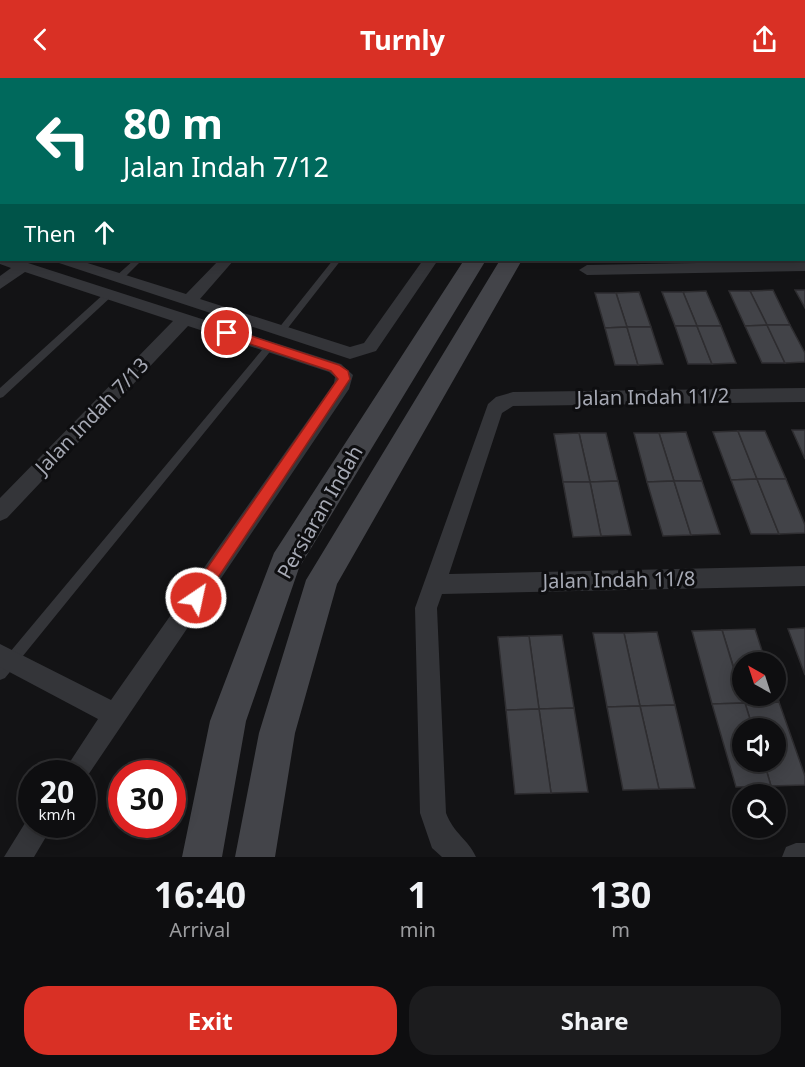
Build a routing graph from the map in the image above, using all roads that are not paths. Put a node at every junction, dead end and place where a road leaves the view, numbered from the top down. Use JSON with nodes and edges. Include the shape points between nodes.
{"nodes":[{"id":1,"x":8,"y":261,"type":"edge"},
{"id":2,"x":67,"y":261,"type":"edge"},
{"id":3,"x":137,"y":261,"type":"edge"},
{"id":4,"x":226,"y":261,"type":"edge"},
{"id":5,"x":336,"y":261,"type":"edge"},
{"id":6,"x":429,"y":261,"type":"edge"},
{"id":7,"x":475,"y":261,"type":"edge"},
{"id":8,"x":510,"y":261,"type":"edge"},
{"id":9,"x":23,"y":266,"type":"junction"},
{"id":10,"x":805,"y":266,"type":"edge"},
{"id":11,"x":588,"y":270,"type":"dead end"},
{"id":12,"x":119,"y":278,"type":"junction"},
{"id":13,"x":0,"y":284,"type":"edge"},
{"id":14,"x":109,"y":294,"type":"junction"},
{"id":15,"x":187,"y":310,"type":"junction"},
{"id":16,"x":281,"y":331,"type":"junction"},
{"id":17,"x":270,"y":346,"type":"junction"},
{"id":18,"x":0,"y":394,"type":"edge"},
{"id":19,"x":805,"y":395,"type":"edge"},
{"id":20,"x":0,"y":512,"type":"edge"},
{"id":21,"x":805,"y":576,"type":"edge"},
{"id":22,"x":434,"y":584,"type":"junction"},
{"id":23,"x":4,"y":663,"type":"edge"},
{"id":24,"x":116,"y":715,"type":"junction"},
{"id":25,"x":85,"y":760,"type":"edge"},
{"id":26,"x":31,"y":838,"type":"edge"},
{"id":27,"x":460,"y":856,"type":"edge"},
{"id":28,"x":18,"y":857,"type":"edge"},
{"id":29,"x":202,"y":857,"type":"edge"},
{"id":30,"x":255,"y":857,"type":"edge"},
{"id":31,"x":796,"y":857,"type":"edge"},
{"id":32,"x":805,"y":857,"type":"edge"}],
"edges":[{"from":1,"to":9,"type":"street"},
{"from":2,"to":12,"type":"street"},
{"from":3,"to":12,"type":"lane"},
{"from":4,"to":15,"type":"street","name":"Jalan Indah 7/13"},
{"from":5,"to":16,"type":"lane"},
{"from":6,"to":16,"type":"street","via":[[370,347],[360,352],[351,353]]},
{"from":7,"to":29,"type":"main road","name":"Persiaran Indah","via":[[285,563],[228,721]]},
{"from":8,"to":30,"type":"main road","name":"Persiaran Indah","via":[[322,580],[277,733]]},
{"from":9,"to":13,"type":"street"},
{"from":9,"to":14,"type":"street"},
{"from":10,"to":11,"type":"street"},
{"from":12,"to":15,"type":"street"},
{"from":14,"to":15,"type":"street"},
{"from":14,"to":18,"type":"lane"},
{"from":15,"to":16,"type":"street"},
{"from":15,"to":17,"type":"street"},
{"from":15,"to":20,"type":"street","name":"Jalan Indah 7/13"},
{"from":17,"to":23,"type":"lane"},
{"from":17,"to":24,"type":"street","via":[[335,368],[344,375],[343,384]]},
{"from":19,"to":22,"type":"street","name":"Jalan Indah 11/2","via":[[502,402],[494,409]]},
{"from":21,"to":22,"type":"street","name":"Jalan Indah 11/8"},
{"from":22,"to":27,"type":"street","via":[[426,608],[433,813],[442,838]]},
{"from":23,"to":24,"type":"street"},
{"from":24,"to":25,"type":"street"},
{"from":26,"to":28,"type":"street"},
{"from":31,"to":32,"type":"street"}]}
